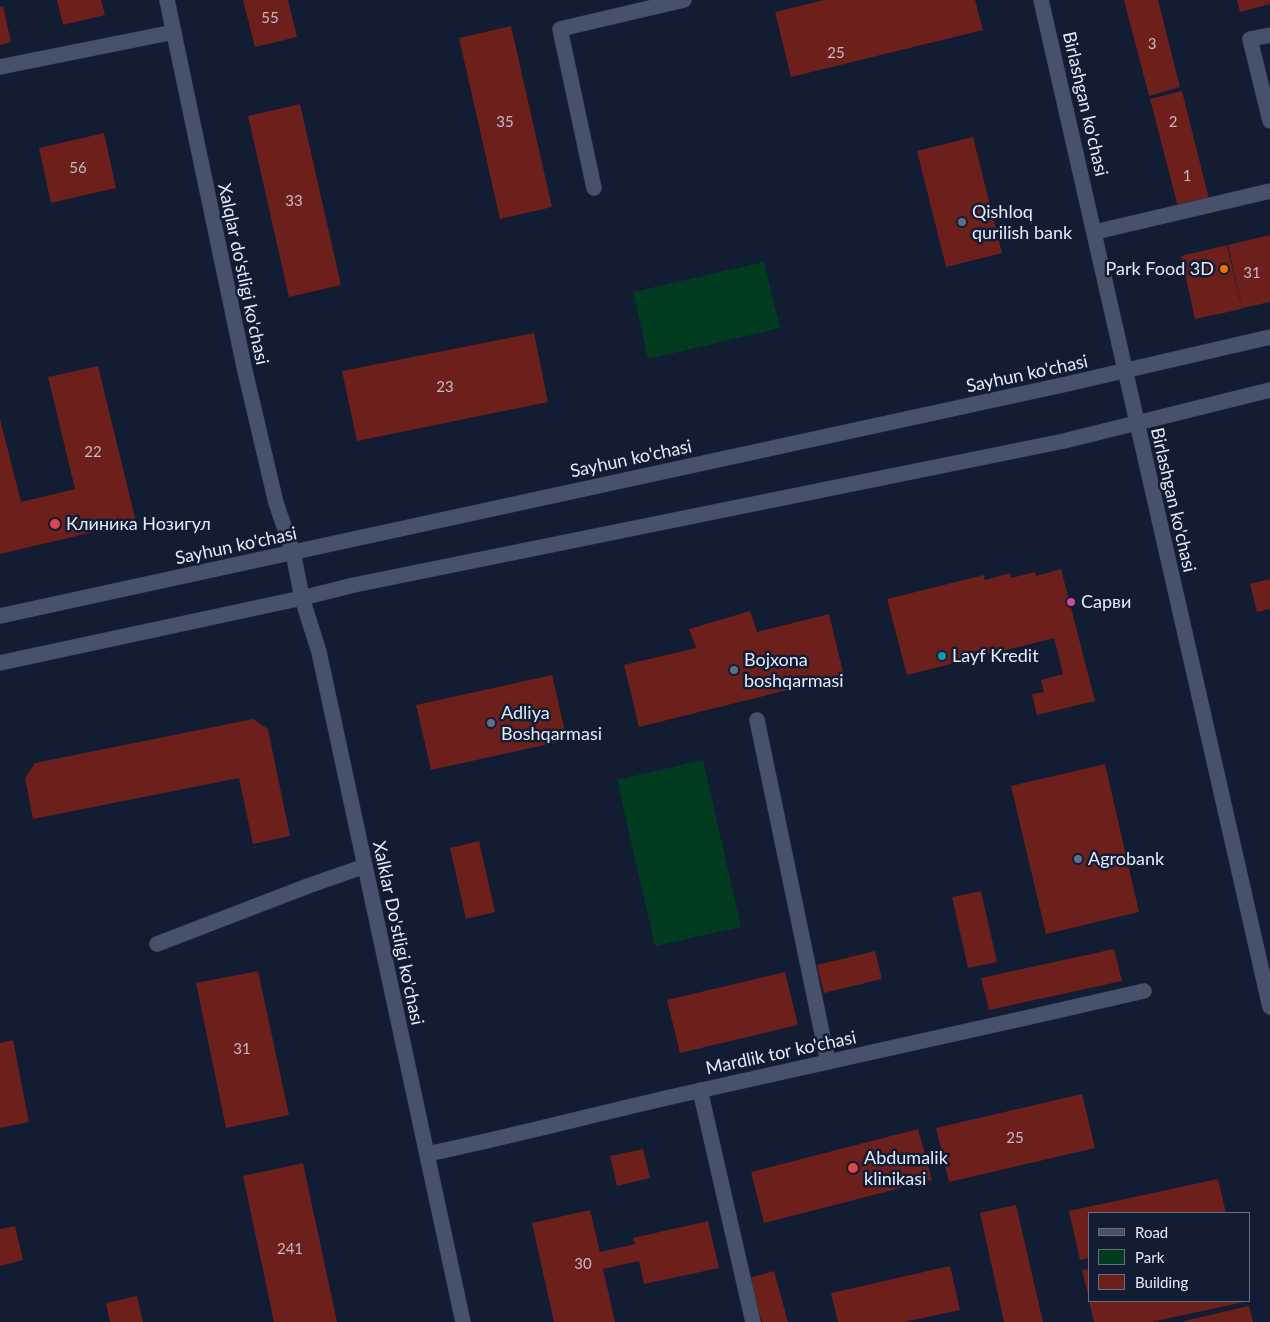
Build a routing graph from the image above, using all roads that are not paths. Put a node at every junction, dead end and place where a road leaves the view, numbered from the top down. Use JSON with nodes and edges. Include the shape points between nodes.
{"nodes":[{"id":1,"x":167,"y":0,"type":"edge"},
{"id":2,"x":684,"y":0,"type":"edge"},
{"id":3,"x":1041,"y":0,"type":"edge"},
{"id":4,"x":174,"y":32,"type":"junction"},
{"id":5,"x":1270,"y":35,"type":"edge"},
{"id":6,"x":0,"y":67,"type":"edge"},
{"id":7,"x":1270,"y":121,"type":"edge"},
{"id":8,"x":594,"y":188,"type":"dead end"},
{"id":9,"x":1270,"y":191,"type":"edge"},
{"id":10,"x":1095,"y":232,"type":"junction"},
{"id":11,"x":1270,"y":337,"type":"edge"},
{"id":12,"x":1125,"y":372,"type":"junction"},
{"id":13,"x":1270,"y":390,"type":"edge"},
{"id":14,"x":1137,"y":422,"type":"junction"},
{"id":15,"x":293,"y":552,"type":"junction"},
{"id":16,"x":302,"y":598,"type":"junction"},
{"id":17,"x":0,"y":616,"type":"edge"},
{"id":18,"x":0,"y":663,"type":"edge"},
{"id":19,"x":757,"y":720,"type":"dead end"},
{"id":20,"x":365,"y":866,"type":"junction"},
{"id":21,"x":157,"y":944,"type":"dead end"},
{"id":22,"x":1144,"y":991,"type":"dead end"},
{"id":23,"x":1270,"y":1007,"type":"edge"},
{"id":24,"x":828,"y":1062,"type":"junction"},
{"id":25,"x":700,"y":1090,"type":"junction"},
{"id":26,"x":427,"y":1154,"type":"junction"},
{"id":27,"x":463,"y":1322,"type":"edge"},
{"id":28,"x":753,"y":1322,"type":"edge"}],
"edges":[{"from":1,"to":4,"type":"street","name":"Xalqlar do'stligi ko'chasi"},
{"from":2,"to":8,"type":"street","via":[[560,29]]},
{"from":3,"to":10,"type":"street","name":"Birlashgan ko'chasi"},
{"from":4,"to":6,"type":"street"},
{"from":4,"to":15,"type":"street","name":"Xalqlar do'stligi ko'chasi","via":[[245,372],[276,503]]},
{"from":5,"to":7,"type":"street","via":[[1250,39]]},
{"from":9,"to":10,"type":"street"},
{"from":10,"to":12,"type":"street","name":"Birlashgan ko'chasi"},
{"from":11,"to":12,"type":"street","name":"Sayhun ko'chasi"},
{"from":12,"to":14,"type":"street","name":"Birlashgan ko'chasi"},
{"from":12,"to":15,"type":"street","name":"Sayhun ko'chasi"},
{"from":13,"to":14,"type":"street"},
{"from":14,"to":16,"type":"street","via":[[1064,441]]},
{"from":14,"to":23,"type":"street","name":"Birlashgan ko'chasi"},
{"from":15,"to":16,"type":"street","name":"Xalklar Do'stligi ko'chasi"},
{"from":15,"to":17,"type":"street","name":"Sayhun ko'chasi"},
{"from":16,"to":18,"type":"street"},
{"from":16,"to":20,"type":"street","name":"Xalklar Do'stligi ko'chasi","via":[[319,652]]},
{"from":19,"to":24,"type":"street"},
{"from":20,"to":21,"type":"street"},
{"from":20,"to":26,"type":"street","name":"Xalklar Do'stligi ko'chasi"},
{"from":22,"to":24,"type":"street","name":"Mardlik tor ko'chasi"},
{"from":24,"to":25,"type":"street","name":"Mardlik tor ko'chasi"},
{"from":25,"to":26,"type":"street","name":"Mardlik tor ko'chasi"},
{"from":25,"to":28,"type":"street"},
{"from":26,"to":27,"type":"street","name":"Xalklar Do'stligi ko'chasi"}]}
